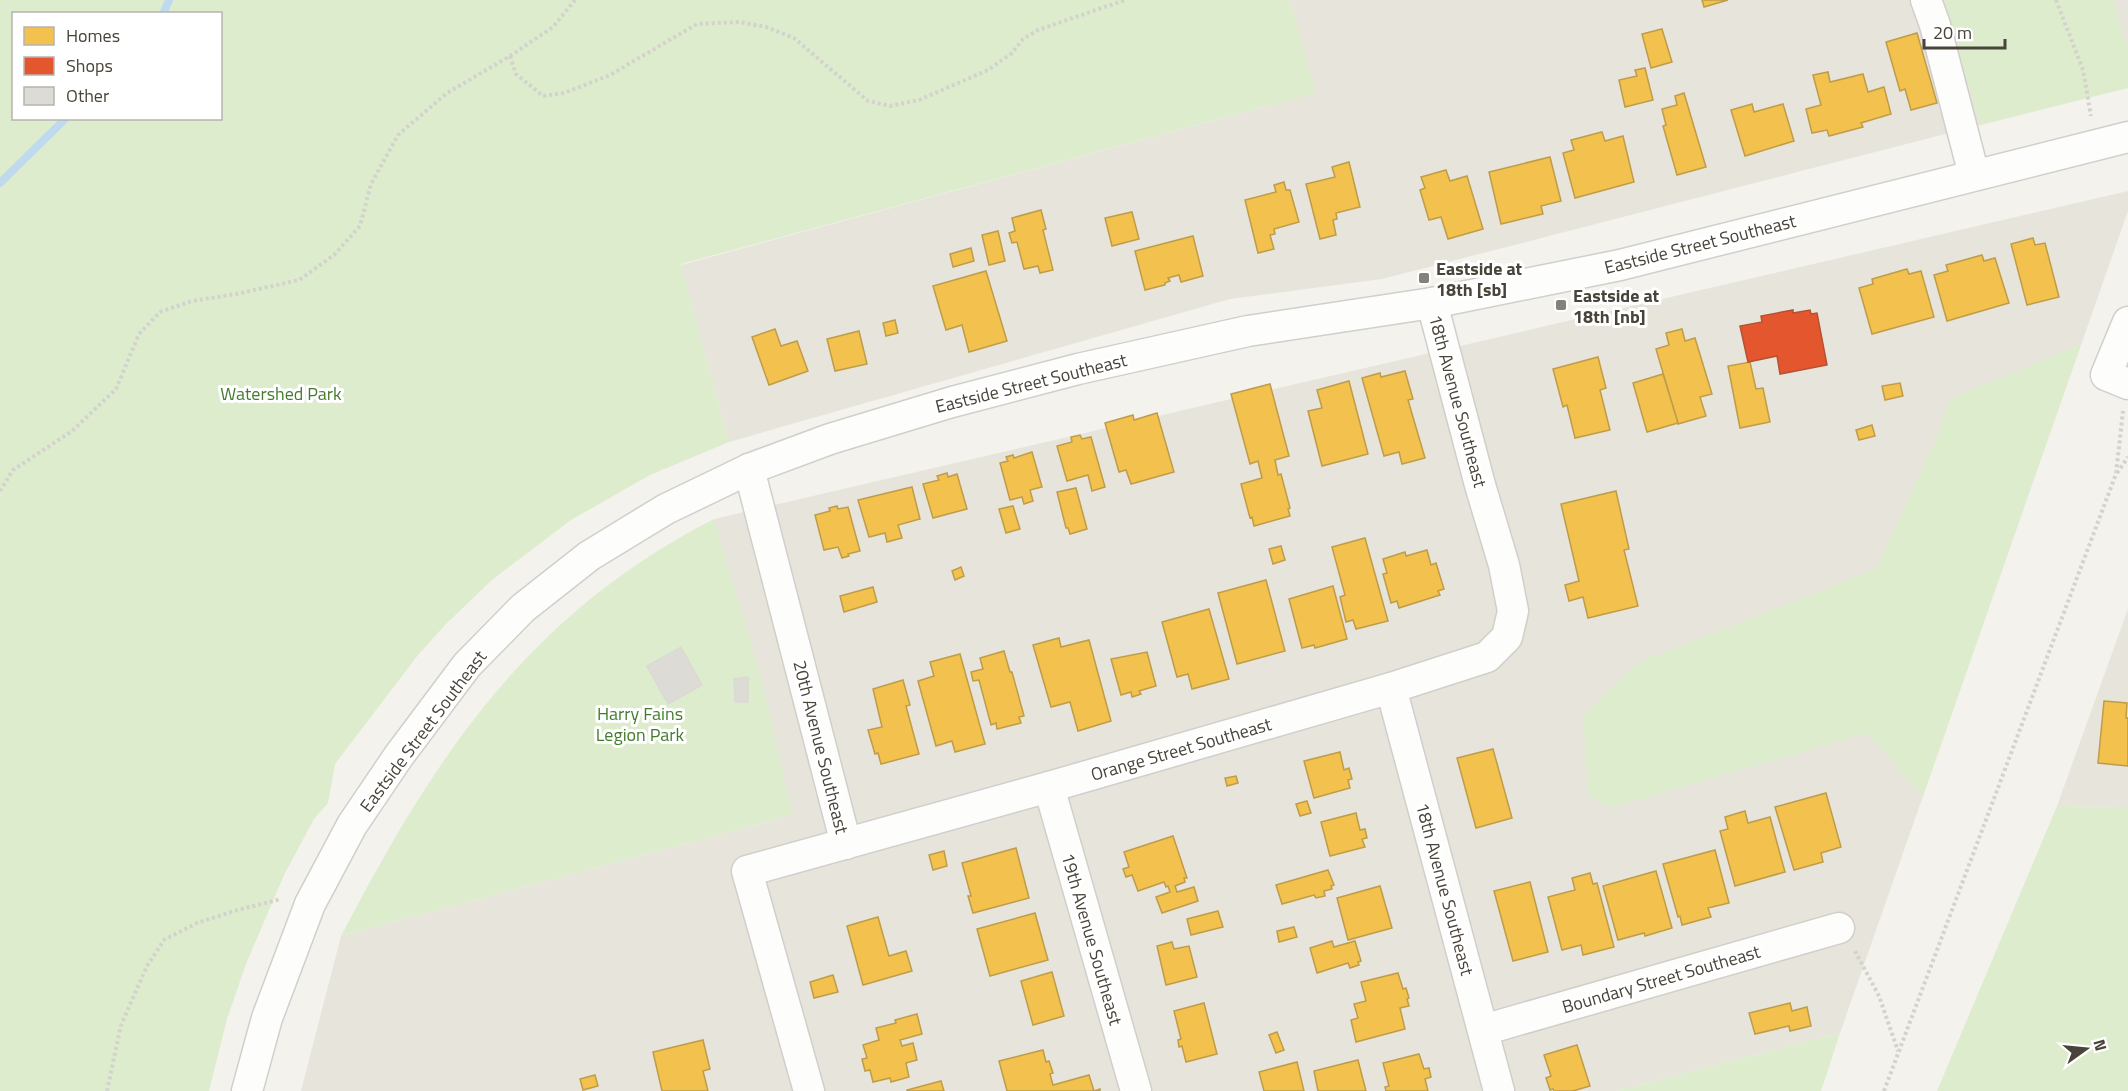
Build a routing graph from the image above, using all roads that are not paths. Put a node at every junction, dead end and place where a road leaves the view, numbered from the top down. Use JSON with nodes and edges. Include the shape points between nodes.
{"nodes":[{"id":1,"x":1926,"y":0,"type":"edge"},
{"id":2,"x":2128,"y":137,"type":"edge"},
{"id":3,"x":1974,"y":175,"type":"junction"},
{"id":4,"x":1432,"y":303,"type":"junction"},
{"id":5,"x":2128,"y":322,"type":"edge"},
{"id":6,"x":2128,"y":382,"type":"edge"},
{"id":7,"x":749,"y":469,"type":"junction"},
{"id":8,"x":1507,"y":637,"type":"joint"},
{"id":9,"x":1391,"y":688,"type":"junction"},
{"id":10,"x":1049,"y":787,"type":"junction"},
{"id":11,"x":846,"y":844,"type":"junction"},
{"id":12,"x":1839,"y":928,"type":"road end"},
{"id":13,"x":1484,"y":1030,"type":"junction"},
{"id":14,"x":247,"y":1091,"type":"edge"},
{"id":15,"x":809,"y":1091,"type":"edge"},
{"id":16,"x":1136,"y":1091,"type":"edge"},
{"id":17,"x":1499,"y":1091,"type":"edge"}],
"edges":[{"from":1,"to":3,"type":"street"},
{"from":2,"to":3,"type":"street","name":"Eastside Street Southeast"},
{"from":3,"to":4,"type":"street","name":"Eastside Street Southeast","via":[[1620,266]]},
{"from":4,"to":7,"type":"street","name":"Eastside Street Southeast","via":[[1248,331],[1077,369],[830,439]]},
{"from":4,"to":8,"type":"street","name":"18th Avenue Southeast","via":[[1504,565],[1514,611]]},
{"from":5,"to":6,"type":"street","via":[[2106,375]]},
{"from":7,"to":11,"type":"street","name":"20th Avenue Southeast"},
{"from":7,"to":14,"type":"street","name":"Eastside Street Southeast","via":[[666,509],[589,556],[523,608],[467,666],[352,825],[310,904],[267,1017]]},
{"from":8,"to":9,"type":"street","name":"Orange Street Southeast","via":[[1487,657]]},
{"from":9,"to":10,"type":"street","name":"Orange Street Southeast"},
{"from":9,"to":13,"type":"street","name":"18th Avenue Southeast"},
{"from":10,"to":11,"type":"street","name":"Orange Street Southeast"},
{"from":10,"to":16,"type":"street","name":"19th Avenue Southeast"},
{"from":11,"to":15,"type":"street","name":"20th Avenue Southeast","via":[[747,871]]},
{"from":12,"to":13,"type":"street","name":"Boundary Street Southeast"},
{"from":13,"to":17,"type":"street","name":"18th Avenue Southeast"}]}
